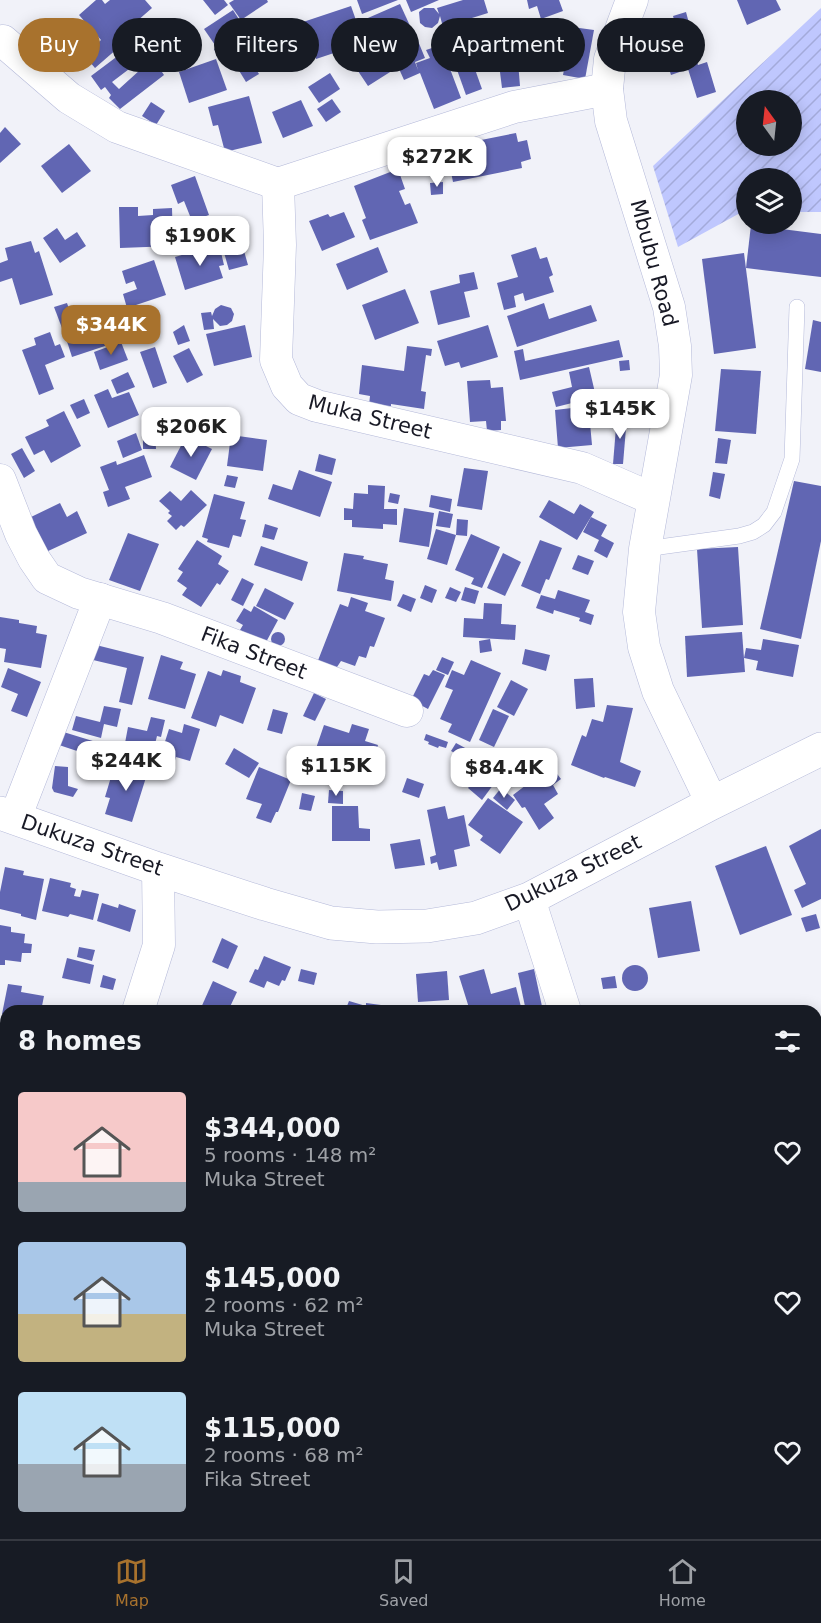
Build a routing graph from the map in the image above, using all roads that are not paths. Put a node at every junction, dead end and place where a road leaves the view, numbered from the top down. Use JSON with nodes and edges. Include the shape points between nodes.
{"nodes":[{"id":1,"x":633,"y":0,"type":"edge"},
{"id":2,"x":3,"y":41,"type":"dead end"},
{"id":3,"x":607,"y":89,"type":"junction"},
{"id":4,"x":278,"y":184,"type":"junction"},
{"id":5,"x":797,"y":307,"type":"dead end"},
{"id":6,"x":0,"y":480,"type":"edge"},
{"id":7,"x":653,"y":499,"type":"junction"},
{"id":8,"x":645,"y":549,"type":"junction"},
{"id":9,"x":100,"y":599,"type":"junction"},
{"id":10,"x":407,"y":711,"type":"dead end"},
{"id":11,"x":821,"y":749,"type":"edge"},
{"id":12,"x":712,"y":803,"type":"junction"},
{"id":13,"x":7,"y":816,"type":"edge"},
{"id":14,"x":158,"y":869,"type":"junction"},
{"id":15,"x":529,"y":899,"type":"junction"},
{"id":16,"x":140,"y":1005,"type":"edge"},
{"id":17,"x":563,"y":1005,"type":"edge"}],
"edges":[{"from":1,"to":3,"type":"street","name":"Mbubu Road","via":[[610,59]]},
{"from":2,"to":4,"type":"street","via":[[69,98],[117,127]]},
{"from":3,"to":4,"type":"street","via":[[514,107]]},
{"from":3,"to":7,"type":"street","name":"Mbubu Road","via":[[611,121],[669,307],[675,346],[676,375]]},
{"from":4,"to":7,"type":"street","name":"Muka Street","via":[[276,360],[287,386],[299,399],[582,468]]},
{"from":5,"to":8,"type":"lane","via":[[792,459],[774,512],[753,532]]},
{"from":6,"to":9,"type":"street","name":"Fika Street","via":[[21,534],[47,578]]},
{"from":7,"to":8,"type":"street","name":"Mbubu Road"},
{"from":8,"to":12,"type":"street","name":"Mbubu Road","via":[[639,612],[644,647],[658,691]]},
{"from":9,"to":10,"type":"street","name":"Fika Street","via":[[162,618]]},
{"from":9,"to":13,"type":"street"},
{"from":11,"to":12,"type":"main road","name":"Dukuza Street"},
{"from":12,"to":15,"type":"main road","name":"Dukuza Street"},
{"from":13,"to":14,"type":"main road","name":"Dukuza Street"},
{"from":14,"to":15,"type":"main road","name":"Dukuza Street","via":[[331,923],[377,927],[427,926],[466,919]]},
{"from":14,"to":16,"type":"street","via":[[159,945]]},
{"from":15,"to":17,"type":"street"}]}
